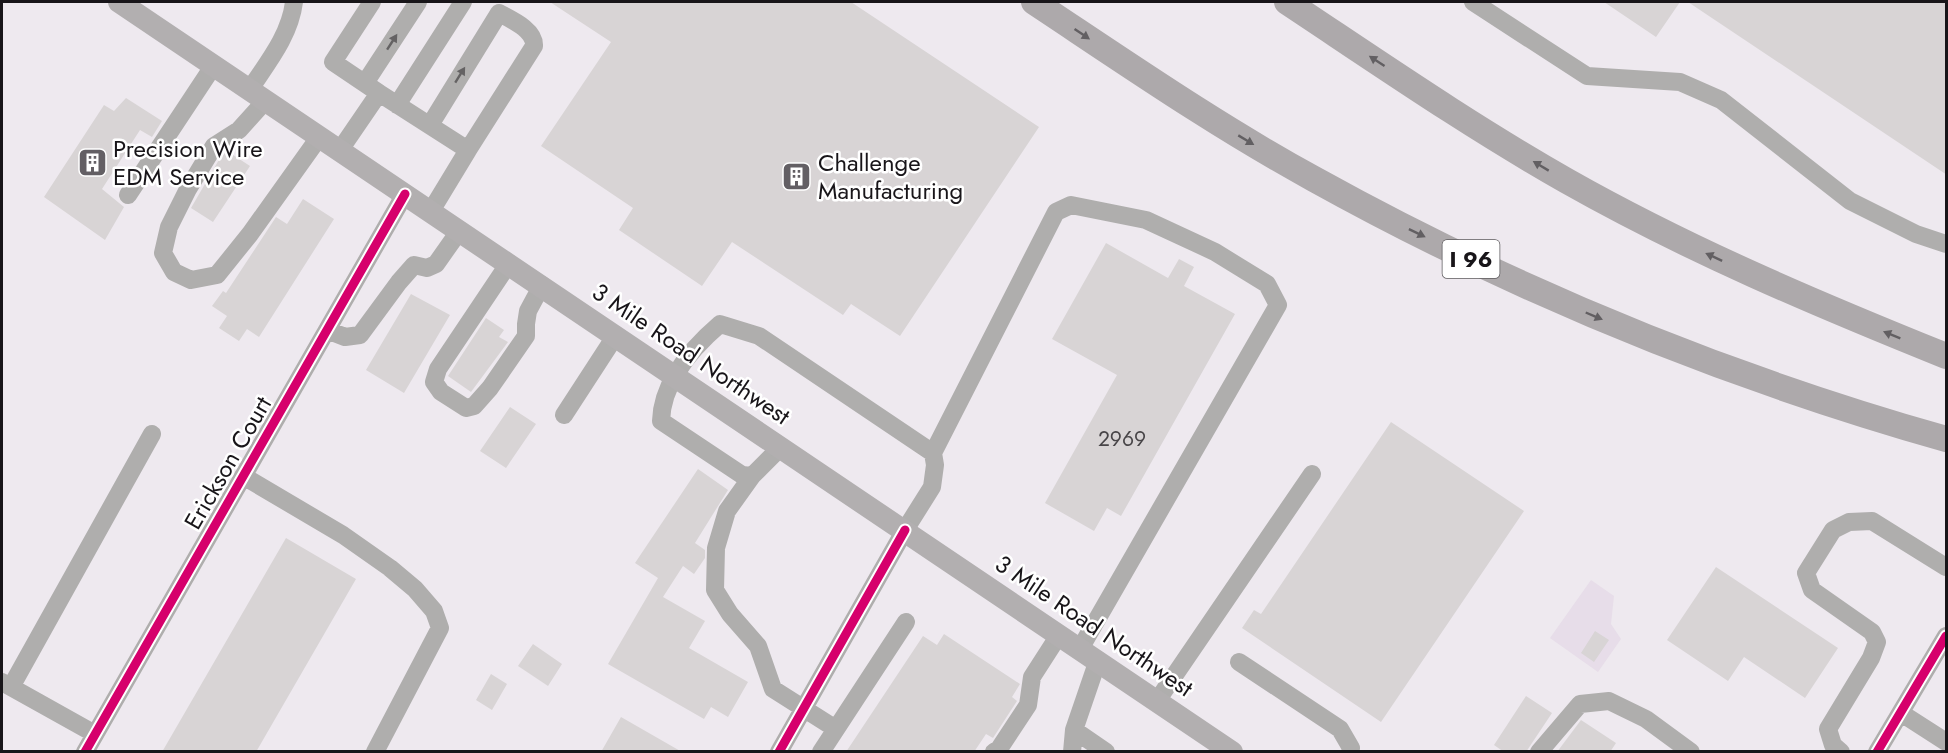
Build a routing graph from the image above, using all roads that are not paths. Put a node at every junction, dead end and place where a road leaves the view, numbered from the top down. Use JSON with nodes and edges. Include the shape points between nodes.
{"nodes":[{"id":1,"x":294,"y":2,"type":"edge"},
{"id":2,"x":372,"y":2,"type":"edge"},
{"id":3,"x":418,"y":2,"type":"edge"},
{"id":4,"x":463,"y":2,"type":"edge"},
{"id":5,"x":1034,"y":2,"type":"edge"},
{"id":6,"x":1287,"y":2,"type":"edge"},
{"id":7,"x":1473,"y":2,"type":"edge"},
{"id":8,"x":131,"y":5,"type":"edge"},
{"id":9,"x":214,"y":65,"type":"junction"},
{"id":10,"x":372,"y":88,"type":"junction"},
{"id":11,"x":258,"y":95,"type":"junction"},
{"id":12,"x":397,"y":105,"type":"junction"},
{"id":13,"x":429,"y":125,"type":"junction"},
{"id":14,"x":320,"y":136,"type":"junction"},
{"id":15,"x":340,"y":150,"type":"junction"},
{"id":16,"x":468,"y":150,"type":"junction"},
{"id":17,"x":405,"y":194,"type":"junction"},
{"id":18,"x":128,"y":195,"type":"dead end"},
{"id":19,"x":431,"y":211,"type":"junction"},
{"id":20,"x":460,"y":230,"type":"junction"},
{"id":21,"x":1947,"y":244,"type":"edge"},
{"id":22,"x":509,"y":264,"type":"junction"},
{"id":23,"x":542,"y":285,"type":"junction"},
{"id":24,"x":327,"y":330,"type":"junction"},
{"id":25,"x":616,"y":335,"type":"junction"},
{"id":26,"x":1947,"y":357,"type":"edge"},
{"id":27,"x":675,"y":375,"type":"junction"},
{"id":28,"x":564,"y":415,"type":"dead end"},
{"id":29,"x":152,"y":434,"type":"dead end"},
{"id":30,"x":1947,"y":438,"type":"edge"},
{"id":31,"x":781,"y":447,"type":"junction"},
{"id":32,"x":933,"y":453,"type":"junction"},
{"id":33,"x":1312,"y":474,"type":"dead end"},
{"id":34,"x":243,"y":476,"type":"junction"},
{"id":35,"x":752,"y":476,"type":"junction"},
{"id":36,"x":905,"y":530,"type":"junction"},
{"id":37,"x":1947,"y":567,"type":"edge"},
{"id":38,"x":906,"y":622,"type":"dead end"},
{"id":39,"x":1059,"y":635,"type":"junction"},
{"id":40,"x":1947,"y":636,"type":"edge"},
{"id":41,"x":1089,"y":655,"type":"junction"},
{"id":42,"x":1239,"y":662,"type":"dead end"},
{"id":43,"x":6,"y":684,"type":"edge"},
{"id":44,"x":1157,"y":700,"type":"junction"},
{"id":45,"x":804,"y":707,"type":"junction"},
{"id":46,"x":1901,"y":713,"type":"junction"},
{"id":47,"x":836,"y":729,"type":"junction"},
{"id":48,"x":1074,"y":730,"type":"junction"},
{"id":49,"x":94,"y":734,"type":"junction"},
{"id":50,"x":1947,"y":742,"type":"edge"},
{"id":51,"x":85,"y":752,"type":"edge"},
{"id":52,"x":375,"y":752,"type":"edge"},
{"id":53,"x":779,"y":752,"type":"edge"},
{"id":54,"x":821,"y":752,"type":"edge"},
{"id":55,"x":994,"y":752,"type":"edge"},
{"id":56,"x":1072,"y":752,"type":"edge"},
{"id":57,"x":1106,"y":752,"type":"edge"},
{"id":58,"x":1232,"y":752,"type":"edge"},
{"id":59,"x":1350,"y":752,"type":"edge"},
{"id":60,"x":1539,"y":752,"type":"edge"},
{"id":61,"x":1691,"y":752,"type":"edge"},
{"id":62,"x":1841,"y":752,"type":"edge"},
{"id":63,"x":1877,"y":752,"type":"edge"}],
"edges":[{"from":1,"to":11,"type":"street","via":[[292,19]]},
{"from":2,"to":10,"type":"street","via":[[333,62]]},
{"from":10,"to":3,"type":"street","one_way":true},
{"from":4,"to":12,"type":"street"},
{"from":5,"to":30,"type":"highway","number":"I 96","one_way":true,"via":[[1204,115],[1304,174],[1495,271],[1693,356]]},
{"from":26,"to":6,"type":"highway","one_way":true,"via":[[1700,251],[1567,181],[1466,120]]},
{"from":7,"to":21,"type":"street","via":[[1587,76],[1680,82],[1721,100],[1850,201],[1916,234]]},
{"from":8,"to":9,"type":"main road","name":"3 Mile Road Northwest"},
{"from":9,"to":11,"type":"main road","name":"3 Mile Road Northwest"},
{"from":9,"to":18,"type":"street"},
{"from":10,"to":12,"type":"street"},
{"from":10,"to":15,"type":"street"},
{"from":11,"to":14,"type":"main road","name":"3 Mile Road Northwest"},
{"from":11,"to":14,"type":"street","via":[[239,130],[214,146],[169,227],[163,252],[174,272],[191,280],[217,275]]},
{"from":12,"to":13,"type":"street"},
{"from":13,"to":16,"type":"street"},
{"from":13,"to":16,"type":"street","one_way":true,"via":[[500,13],[531,33],[534,46]]},
{"from":14,"to":15,"type":"main road","name":"3 Mile Road Northwest"},
{"from":15,"to":17,"type":"main road","name":"3 Mile Road Northwest"},
{"from":16,"to":19,"type":"street"},
{"from":17,"to":19,"type":"main road","name":"3 Mile Road Northwest"},
{"from":17,"to":24,"type":"street","name":"Erickson Court"},
{"from":19,"to":20,"type":"main road","name":"3 Mile Road Northwest"},
{"from":20,"to":22,"type":"main road","name":"3 Mile Road Northwest"},
{"from":20,"to":24,"type":"street","via":[[436,264],[427,268],[414,265],[360,336],[345,337]]},
{"from":22,"to":23,"type":"main road","name":"3 Mile Road Northwest"},
{"from":22,"to":23,"type":"street","via":[[438,369],[434,382],[441,392],[466,408],[474,406],[490,388],[526,336],[528,311]]},
{"from":23,"to":25,"type":"main road","name":"3 Mile Road Northwest"},
{"from":24,"to":34,"type":"street","name":"Erickson Court"},
{"from":25,"to":27,"type":"main road","name":"3 Mile Road Northwest"},
{"from":25,"to":28,"type":"street"},
{"from":27,"to":31,"type":"main road","name":"3 Mile Road Northwest"},
{"from":27,"to":32,"type":"street","via":[[699,342],[720,324],[759,336]]},
{"from":27,"to":35,"type":"street","via":[[661,405],[660,421],[742,475]]},
{"from":29,"to":43,"type":"street"},
{"from":31,"to":35,"type":"street"},
{"from":31,"to":36,"type":"main road","name":"3 Mile Road Northwest"},
{"from":32,"to":36,"type":"street","via":[[932,487]]},
{"from":32,"to":41,"type":"street","via":[[1056,212],[1063,208],[1090,207],[1146,220],[1215,252],[1267,284],[1278,305]]},
{"from":33,"to":44,"type":"street"},
{"from":34,"to":49,"type":"street","name":"Erickson Court"},
{"from":34,"to":52,"type":"street","via":[[343,535],[390,568],[434,612],[440,628]]},
{"from":35,"to":45,"type":"street","via":[[727,511],[716,548],[716,590],[730,614],[758,646],[772,689]]},
{"from":36,"to":39,"type":"main road","name":"3 Mile Road Northwest"},
{"from":36,"to":45,"type":"street"},
{"from":37,"to":62,"type":"street","via":[[1872,521],[1849,522],[1833,530],[1806,573],[1812,590],[1872,632],[1877,642],[1828,729],[1833,745]]},
{"from":38,"to":47,"type":"street"},
{"from":39,"to":41,"type":"main road","name":"3 Mile Road Northwest"},
{"from":39,"to":55,"type":"street","via":[[1032,677],[1028,705]]},
{"from":40,"to":46,"type":"street"},
{"from":41,"to":44,"type":"main road","name":"3 Mile Road Northwest"},
{"from":41,"to":48,"type":"street"},
{"from":42,"to":59,"type":"street","via":[[1340,729]]},
{"from":43,"to":49,"type":"street"},
{"from":44,"to":58,"type":"main road","name":"3 Mile Road Northwest"},
{"from":45,"to":47,"type":"street"},
{"from":45,"to":53,"type":"street"},
{"from":46,"to":50,"type":"street"},
{"from":46,"to":63,"type":"street"},
{"from":47,"to":54,"type":"street"},
{"from":48,"to":56,"type":"street"},
{"from":48,"to":57,"type":"street"},
{"from":49,"to":51,"type":"street","name":"Erickson Court"},
{"from":60,"to":61,"type":"street","via":[[1580,704],[1609,701],[1646,719]]}]}
